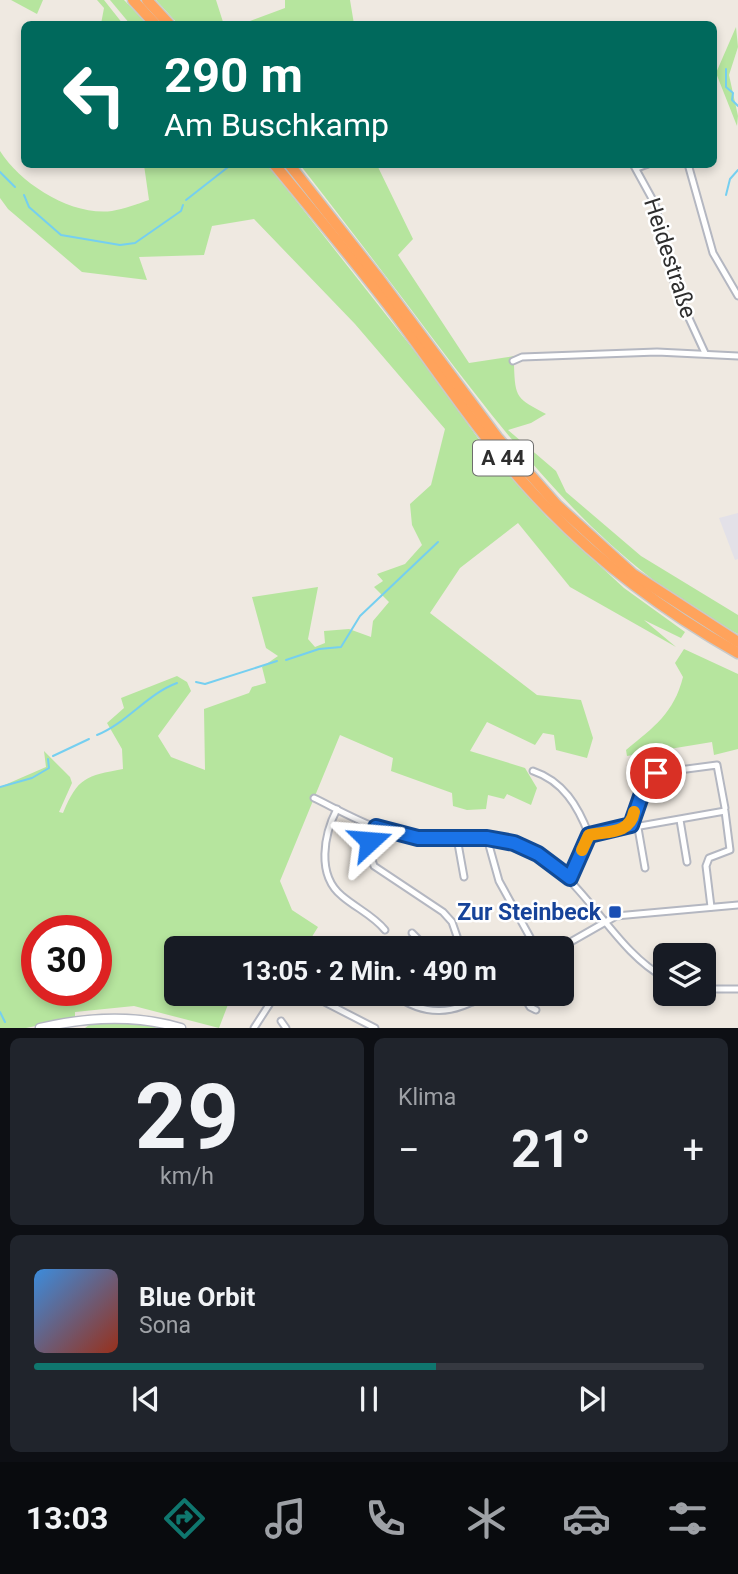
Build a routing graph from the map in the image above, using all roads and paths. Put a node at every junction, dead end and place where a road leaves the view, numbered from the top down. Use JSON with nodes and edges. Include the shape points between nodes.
{"nodes":[{"id":1,"x":132,"y":0,"type":"edge"},
{"id":2,"x":147,"y":0,"type":"edge"},
{"id":3,"x":152,"y":21,"type":"edge"},
{"id":4,"x":166,"y":21,"type":"edge"},
{"id":5,"x":278,"y":168,"type":"edge"},
{"id":6,"x":292,"y":168,"type":"edge"},
{"id":7,"x":636,"y":168,"type":"edge"},
{"id":8,"x":689,"y":168,"type":"edge"},
{"id":9,"x":320,"y":211,"type":"junction"},
{"id":10,"x":738,"y":296,"type":"edge"},
{"id":11,"x":705,"y":353,"type":"junction"},
{"id":12,"x":738,"y":356,"type":"edge"},
{"id":13,"x":513,"y":361,"type":"dead end"},
{"id":14,"x":738,"y":642,"type":"edge"},
{"id":15,"x":738,"y":653,"type":"edge"},
{"id":16,"x":533,"y":771,"type":"dead end"},
{"id":17,"x":314,"y":798,"type":"dead end"},
{"id":18,"x":337,"y":809,"type":"junction"},
{"id":19,"x":725,"y":810,"type":"junction"},
{"id":20,"x":680,"y":820,"type":"junction"},
{"id":21,"x":376,"y":827,"type":"junction"},
{"id":22,"x":627,"y":828,"type":"junction"},
{"id":23,"x":638,"y":828,"type":"junction"},
{"id":24,"x":589,"y":835,"type":"junction"},
{"id":25,"x":457,"y":838,"type":"junction"},
{"id":26,"x":487,"y":838,"type":"junction"},
{"id":27,"x":687,"y":862,"type":"dead end"},
{"id":28,"x":645,"y":868,"type":"dead end"},
{"id":29,"x":464,"y":877,"type":"dead end"},
{"id":30,"x":570,"y":878,"type":"junction"},
{"id":31,"x":738,"y":905,"type":"edge"},
{"id":32,"x":711,"y":907,"type":"junction"},
{"id":33,"x":606,"y":920,"type":"junction"},
{"id":34,"x":385,"y":930,"type":"dead end"},
{"id":35,"x":412,"y":933,"type":"dead end"},
{"id":36,"x":415,"y":936,"type":"edge"},
{"id":37,"x":456,"y":936,"type":"edge"},
{"id":38,"x":529,"y":936,"type":"edge"},
{"id":39,"x":574,"y":939,"type":"edge"},
{"id":40,"x":653,"y":970,"type":"edge"},
{"id":41,"x":716,"y":989,"type":"edge"},
{"id":42,"x":738,"y":989,"type":"edge"},
{"id":43,"x":268,"y":1006,"type":"edge"},
{"id":44,"x":332,"y":1006,"type":"edge"},
{"id":45,"x":413,"y":1006,"type":"edge"},
{"id":46,"x":460,"y":1006,"type":"edge"},
{"id":47,"x":529,"y":1006,"type":"edge"},
{"id":48,"x":536,"y":1010,"type":"dead end"},
{"id":49,"x":281,"y":1021,"type":"dead end"},
{"id":50,"x":40,"y":1028,"type":"edge"},
{"id":51,"x":181,"y":1028,"type":"edge"},
{"id":52,"x":254,"y":1028,"type":"edge"},
{"id":53,"x":286,"y":1028,"type":"edge"},
{"id":54,"x":375,"y":1028,"type":"edge"}],
"edges":[{"from":1,"to":3,"type":"highway"},
{"from":2,"to":4,"type":"highway"},
{"from":5,"to":9,"type":"highway","number":"A 44"},
{"from":6,"to":9,"type":"highway","number":"A 44"},
{"from":7,"to":11,"type":"street","name":"Heidestraße","via":[[655,204],[676,290]]},
{"from":8,"to":10,"type":"street","via":[[713,253]]},
{"from":9,"to":14,"type":"highway","number":"A 44","via":[[497,437],[557,505],[633,574]]},
{"from":9,"to":15,"type":"highway","number":"A 44","via":[[490,443],[549,511],[659,605]]},
{"from":11,"to":12,"type":"street"},
{"from":11,"to":13,"type":"street","via":[[522,357]]},
{"from":16,"to":24,"type":"street","via":[[565,790]]},
{"from":17,"to":18,"type":"street"},
{"from":18,"to":21,"type":"street"},
{"from":18,"to":34,"type":"street","via":[[325,843],[332,884]]},
{"from":19,"to":20,"type":"street"},
{"from":19,"to":22,"type":"street","via":[[717,765],[656,773],[648,779]]},
{"from":19,"to":32,"type":"street","via":[[730,850],[709,858],[706,866]]},
{"from":20,"to":23,"type":"street"},
{"from":20,"to":27,"type":"street"},
{"from":21,"to":25,"type":"street","via":[[418,838]]},
{"from":21,"to":37,"type":"street","via":[[368,848],[374,866],[446,915]]},
{"from":22,"to":23,"type":"street"},
{"from":22,"to":24,"type":"street"},
{"from":23,"to":28,"type":"street"},
{"from":24,"to":30,"type":"street"},
{"from":25,"to":26,"type":"street"},
{"from":25,"to":29,"type":"street"},
{"from":26,"to":30,"type":"street","via":[[527,848]]},
{"from":26,"to":38,"type":"street","via":[[499,881]]},
{"from":30,"to":33,"type":"street"},
{"from":31,"to":32,"type":"street"},
{"from":32,"to":33,"type":"street"},
{"from":33,"to":39,"type":"street"},
{"from":33,"to":40,"type":"street"},
{"from":35,"to":36,"type":"street"},
{"from":41,"to":42,"type":"street"},
{"from":43,"to":52,"type":"street"},
{"from":44,"to":54,"type":"street"},
{"from":45,"to":46,"type":"street","via":[[430,1011]]},
{"from":47,"to":48,"type":"street"},
{"from":49,"to":53,"type":"street"},
{"from":50,"to":51,"type":"main road","via":[[122,1018]]}]}
